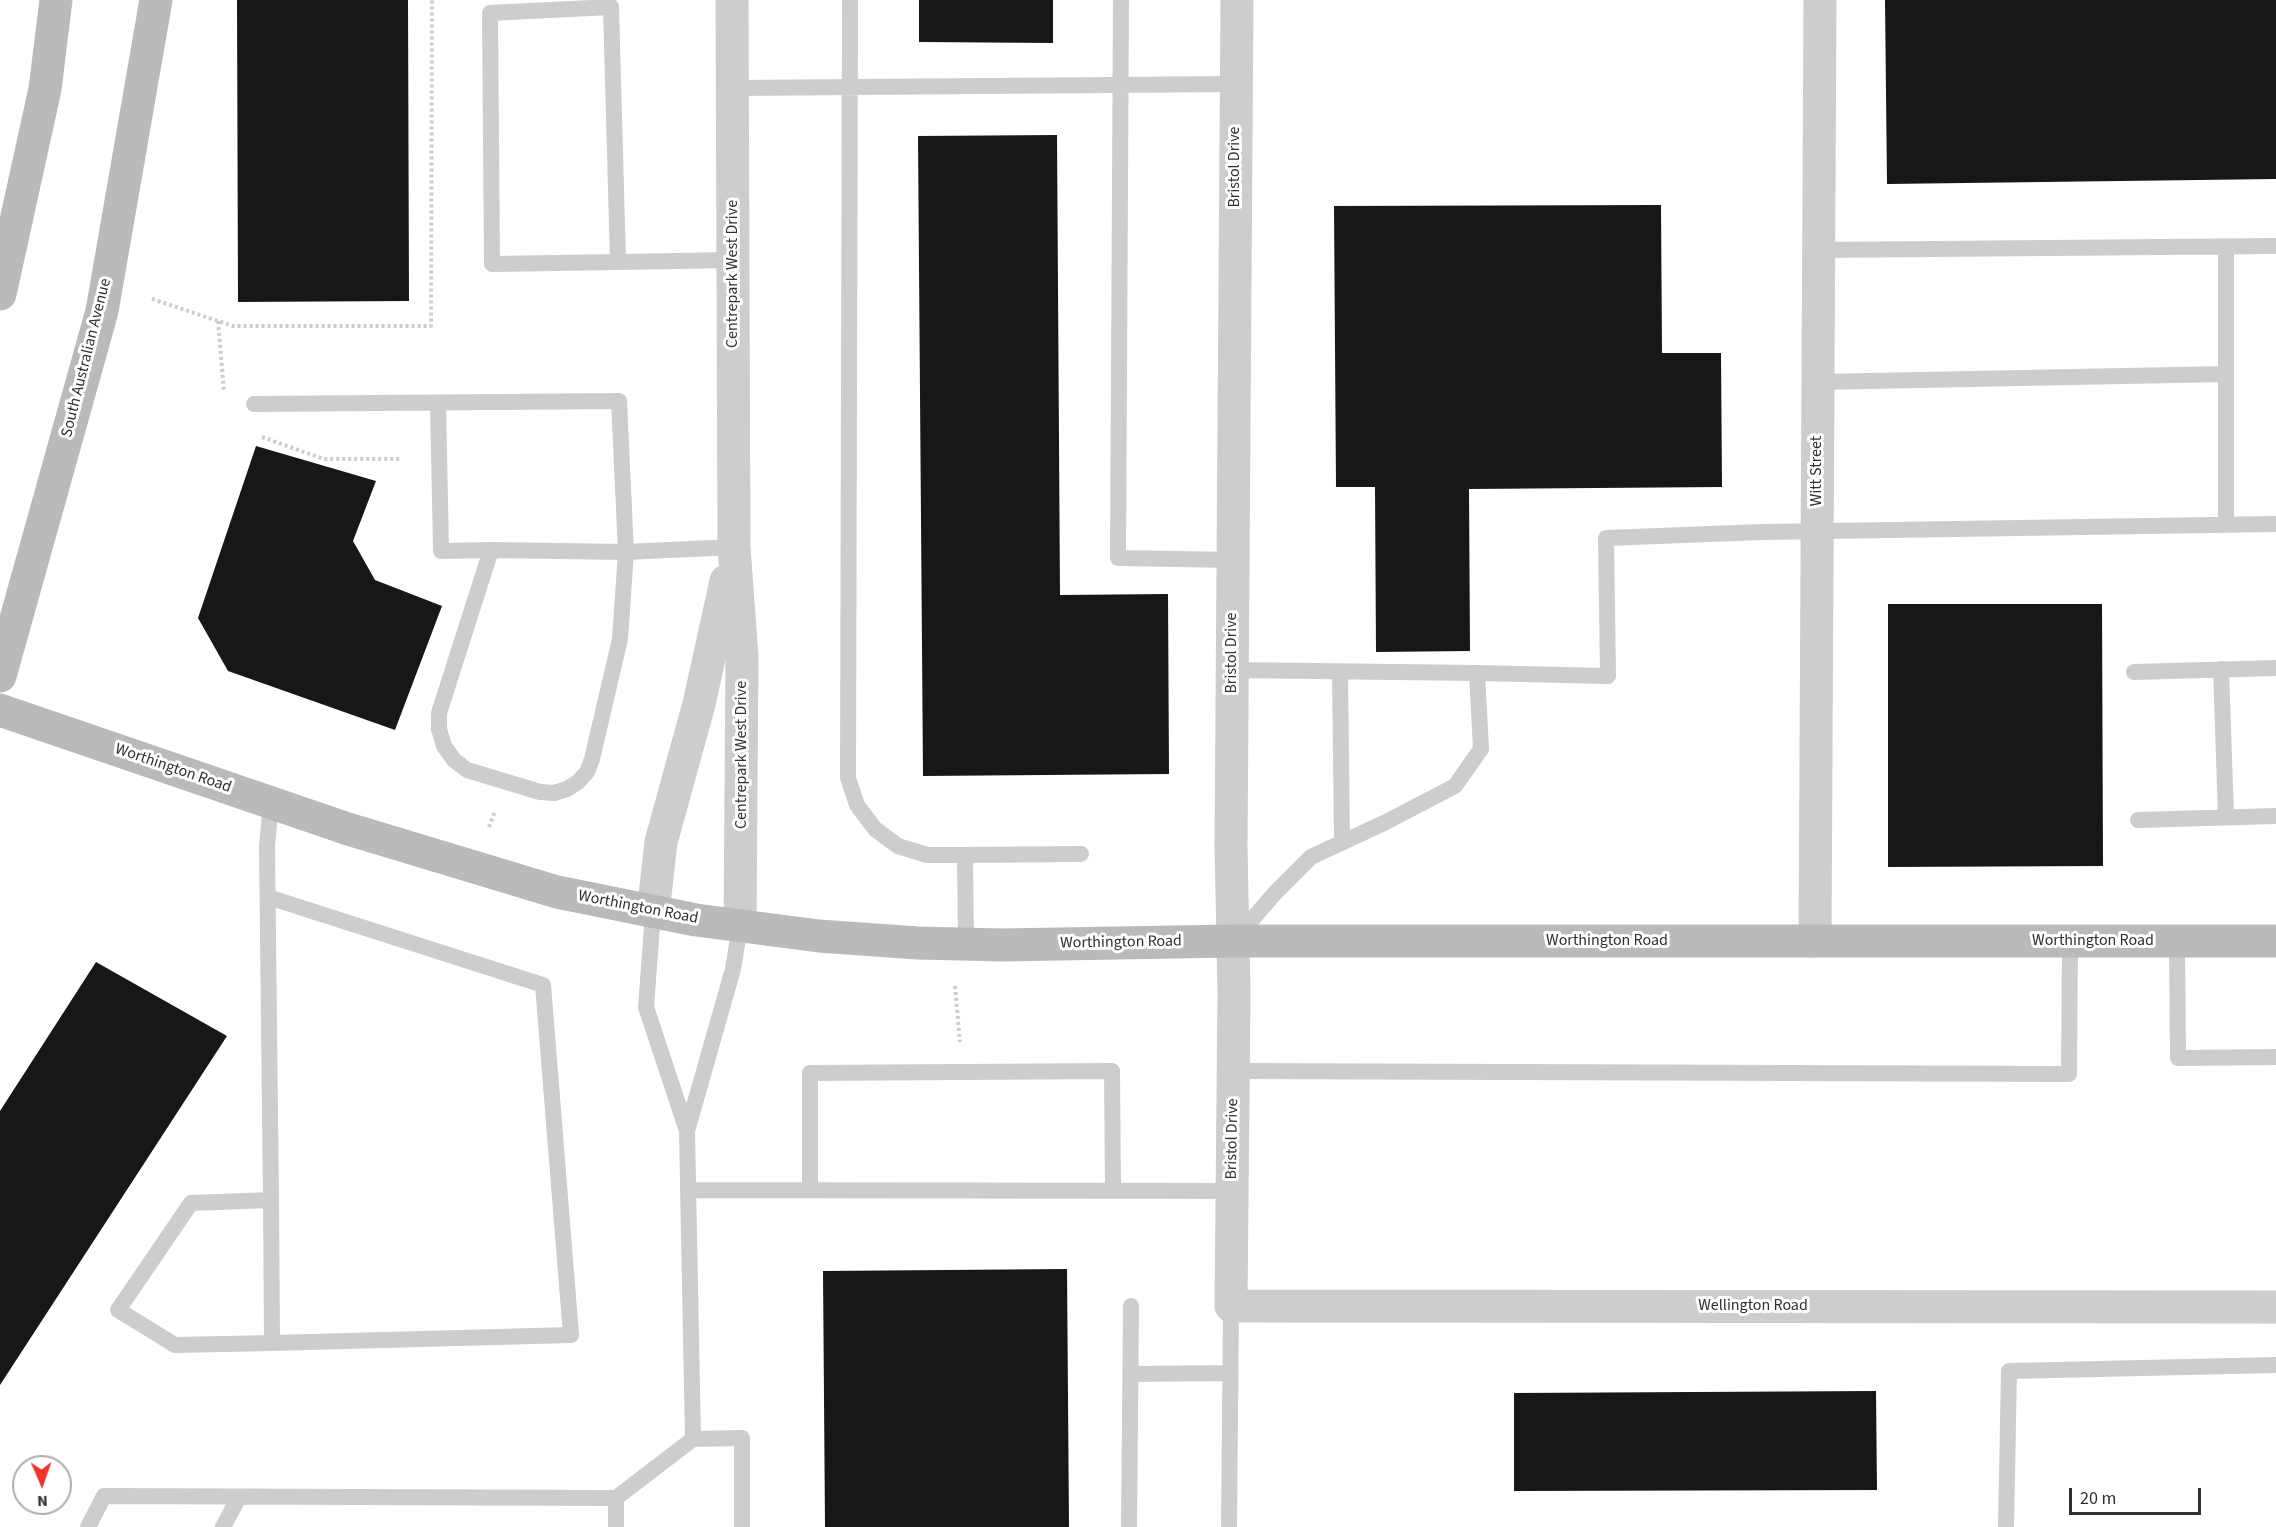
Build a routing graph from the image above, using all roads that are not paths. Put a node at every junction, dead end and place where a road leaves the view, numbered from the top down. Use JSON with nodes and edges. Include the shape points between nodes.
{"nodes":[{"id":1,"x":56,"y":0,"type":"edge"},
{"id":2,"x":156,"y":0,"type":"edge"},
{"id":3,"x":732,"y":0,"type":"edge"},
{"id":4,"x":850,"y":0,"type":"edge"},
{"id":5,"x":1121,"y":0,"type":"edge"},
{"id":6,"x":1237,"y":0,"type":"edge"},
{"id":7,"x":1820,"y":0,"type":"edge"},
{"id":8,"x":1236,"y":84,"type":"junction"},
{"id":9,"x":1121,"y":86,"type":"junction"},
{"id":10,"x":849,"y":87,"type":"junction"},
{"id":11,"x":733,"y":88,"type":"junction"},
{"id":12,"x":2276,"y":246,"type":"edge"},
{"id":13,"x":2226,"y":247,"type":"junction"},
{"id":14,"x":1819,"y":250,"type":"junction"},
{"id":15,"x":733,"y":260,"type":"junction"},
{"id":16,"x":618,"y":262,"type":"junction"},
{"id":17,"x":0,"y":294,"type":"edge"},
{"id":18,"x":2226,"y":374,"type":"junction"},
{"id":19,"x":1818,"y":381,"type":"junction"},
{"id":20,"x":438,"y":403,"type":"junction"},
{"id":21,"x":254,"y":404,"type":"dead end"},
{"id":22,"x":2276,"y":524,"type":"edge"},
{"id":23,"x":2226,"y":525,"type":"junction"},
{"id":24,"x":1817,"y":532,"type":"junction"},
{"id":25,"x":734,"y":547,"type":"junction"},
{"id":26,"x":491,"y":550,"type":"junction"},
{"id":27,"x":626,"y":552,"type":"junction"},
{"id":28,"x":1233,"y":560,"type":"junction"},
{"id":29,"x":2276,"y":668,"type":"edge"},
{"id":30,"x":2221,"y":669,"type":"junction"},
{"id":31,"x":1232,"y":670,"type":"junction"},
{"id":32,"x":1340,"y":672,"type":"junction"},
{"id":33,"x":2134,"y":672,"type":"dead end"},
{"id":34,"x":1477,"y":673,"type":"junction"},
{"id":35,"x":0,"y":676,"type":"edge"},
{"id":36,"x":0,"y":710,"type":"edge"},
{"id":37,"x":271,"y":802,"type":"junction"},
{"id":38,"x":2276,"y":816,"type":"edge"},
{"id":39,"x":2226,"y":817,"type":"junction"},
{"id":40,"x":2138,"y":820,"type":"dead end"},
{"id":41,"x":1342,"y":842,"type":"junction"},
{"id":42,"x":1081,"y":854,"type":"dead end"},
{"id":43,"x":965,"y":855,"type":"junction"},
{"id":44,"x":268,"y":897,"type":"junction"},
{"id":45,"x":654,"y":913,"type":"junction"},
{"id":46,"x":740,"y":927,"type":"junction"},
{"id":47,"x":1233,"y":941,"type":"junction"},
{"id":48,"x":1815,"y":941,"type":"junction"},
{"id":49,"x":2070,"y":941,"type":"junction"},
{"id":50,"x":2176,"y":941,"type":"junction"},
{"id":51,"x":2276,"y":941,"type":"edge"},
{"id":52,"x":966,"y":944,"type":"junction"},
{"id":53,"x":2276,"y":1057,"type":"edge"},
{"id":54,"x":1234,"y":1071,"type":"junction"},
{"id":55,"x":687,"y":1131,"type":"junction"},
{"id":56,"x":688,"y":1190,"type":"junction"},
{"id":57,"x":810,"y":1190,"type":"junction"},
{"id":58,"x":1113,"y":1191,"type":"junction"},
{"id":59,"x":1232,"y":1191,"type":"junction"},
{"id":60,"x":271,"y":1200,"type":"junction"},
{"id":61,"x":1131,"y":1306,"type":"dead end"},
{"id":62,"x":1231,"y":1306,"type":"junction"},
{"id":63,"x":2276,"y":1307,"type":"edge"},
{"id":64,"x":272,"y":1343,"type":"junction"},
{"id":65,"x":2276,"y":1365,"type":"edge"},
{"id":66,"x":1229,"y":1373,"type":"junction"},
{"id":67,"x":1130,"y":1374,"type":"junction"},
{"id":68,"x":693,"y":1439,"type":"junction"},
{"id":69,"x":239,"y":1497,"type":"junction"},
{"id":70,"x":616,"y":1498,"type":"junction"},
{"id":71,"x":88,"y":1527,"type":"edge"},
{"id":72,"x":223,"y":1527,"type":"edge"},
{"id":73,"x":616,"y":1527,"type":"edge"},
{"id":74,"x":742,"y":1527,"type":"edge"},
{"id":75,"x":1129,"y":1527,"type":"edge"},
{"id":76,"x":1229,"y":1527,"type":"edge"},
{"id":77,"x":2006,"y":1527,"type":"edge"}],
"edges":[{"from":1,"to":17,"type":"street","via":[[45,89]]},
{"from":2,"to":35,"type":"street","name":"South Australian Avenue","via":[[102,311]]},
{"from":3,"to":11,"type":"street","name":"Centrepark West Drive"},
{"from":4,"to":10,"type":"lane"},
{"from":5,"to":9,"type":"lane"},
{"from":6,"to":8,"type":"street","name":"Bristol Drive"},
{"from":7,"to":14,"type":"street","name":"Witt Street"},
{"from":8,"to":9,"type":"lane"},
{"from":8,"to":28,"type":"street","name":"Bristol Drive"},
{"from":9,"to":10,"type":"lane"},
{"from":9,"to":28,"type":"lane","via":[[1118,558]]},
{"from":10,"to":11,"type":"lane"},
{"from":10,"to":43,"type":"lane","via":[[848,778],[857,805],[875,829],[898,846],[927,855]]},
{"from":11,"to":15,"type":"street","name":"Centrepark West Drive"},
{"from":12,"to":13,"type":"lane"},
{"from":13,"to":14,"type":"lane"},
{"from":13,"to":18,"type":"lane"},
{"from":14,"to":19,"type":"street","name":"Witt Street"},
{"from":15,"to":16,"type":"lane"},
{"from":15,"to":25,"type":"street","name":"Centrepark West Drive"},
{"from":16,"to":16,"type":"lane","via":[[492,264],[490,13],[611,7]]},
{"from":18,"to":19,"type":"lane"},
{"from":18,"to":23,"type":"lane"},
{"from":19,"to":24,"type":"street","name":"Witt Street"},
{"from":20,"to":21,"type":"lane"},
{"from":20,"to":26,"type":"lane","via":[[441,551]]},
{"from":20,"to":27,"type":"lane","via":[[619,401]]},
{"from":22,"to":23,"type":"lane"},
{"from":23,"to":24,"type":"lane"},
{"from":24,"to":34,"type":"lane","via":[[1606,538],[1608,675]]},
{"from":24,"to":48,"type":"street","name":"Witt Street"},
{"from":25,"to":27,"type":"lane"},
{"from":25,"to":45,"type":"street","name":"Centrepark West Drive","via":[[699,704],[662,842]]},
{"from":25,"to":46,"type":"street","name":"Centrepark West Drive","via":[[741,657]]},
{"from":26,"to":27,"type":"lane"},
{"from":26,"to":27,"type":"lane","via":[[439,713],[439,729],[453,760],[467,770],[554,793],[578,782],[592,759],[620,639]]},
{"from":28,"to":31,"type":"street","name":"Bristol Drive"},
{"from":29,"to":30,"type":"lane"},
{"from":30,"to":33,"type":"lane"},
{"from":30,"to":39,"type":"lane"},
{"from":31,"to":32,"type":"lane"},
{"from":31,"to":47,"type":"street","name":"Bristol Drive"},
{"from":32,"to":34,"type":"lane"},
{"from":32,"to":41,"type":"lane"},
{"from":34,"to":41,"type":"lane","via":[[1480,749],[1455,786]]},
{"from":36,"to":37,"type":"street","name":"Worthington Road"},
{"from":37,"to":44,"type":"lane"},
{"from":37,"to":45,"type":"street","name":"Worthington Road","via":[[557,892]]},
{"from":38,"to":39,"type":"lane"},
{"from":39,"to":40,"type":"lane"},
{"from":41,"to":47,"type":"lane","via":[[1311,857]]},
{"from":42,"to":43,"type":"lane"},
{"from":43,"to":52,"type":"lane"},
{"from":44,"to":60,"type":"lane"},
{"from":44,"to":64,"type":"lane","via":[[543,985],[571,1335]]},
{"from":45,"to":46,"type":"street","name":"Worthington Road"},
{"from":45,"to":55,"type":"lane","via":[[646,1007]]},
{"from":46,"to":52,"type":"street","name":"Worthington Road","via":[[829,937]]},
{"from":46,"to":55,"type":"lane","via":[[733,969]]},
{"from":47,"to":48,"type":"street","name":"Worthington Road"},
{"from":47,"to":52,"type":"street","name":"Worthington Road"},
{"from":47,"to":54,"type":"street","name":"Bristol Drive"},
{"from":48,"to":49,"type":"street","name":"Worthington Road"},
{"from":49,"to":50,"type":"street","name":"Worthington Road"},
{"from":49,"to":54,"type":"lane","via":[[2069,1074]]},
{"from":50,"to":51,"type":"street","name":"Worthington Road"},
{"from":50,"to":53,"type":"lane","via":[[2178,1058]]},
{"from":54,"to":59,"type":"street","name":"Bristol Drive"},
{"from":55,"to":56,"type":"lane"},
{"from":56,"to":57,"type":"lane"},
{"from":56,"to":68,"type":"lane"},
{"from":57,"to":58,"type":"lane"},
{"from":57,"to":58,"type":"lane","via":[[810,1073],[1112,1071]]},
{"from":58,"to":59,"type":"lane"},
{"from":59,"to":62,"type":"street","name":"Bristol Drive"},
{"from":60,"to":64,"type":"lane"},
{"from":60,"to":64,"type":"lane","via":[[190,1203],[118,1310],[174,1345]]},
{"from":61,"to":67,"type":"lane"},
{"from":62,"to":63,"type":"street","name":"Wellington Road"},
{"from":62,"to":66,"type":"lane"},
{"from":65,"to":77,"type":"lane","via":[[2009,1371]]},
{"from":66,"to":67,"type":"lane"},
{"from":66,"to":76,"type":"lane"},
{"from":67,"to":75,"type":"lane"},
{"from":68,"to":70,"type":"lane"},
{"from":68,"to":74,"type":"lane","via":[[742,1438]]},
{"from":69,"to":70,"type":"lane"},
{"from":69,"to":71,"type":"lane","via":[[104,1496]]},
{"from":69,"to":72,"type":"lane"},
{"from":70,"to":73,"type":"lane"}]}
